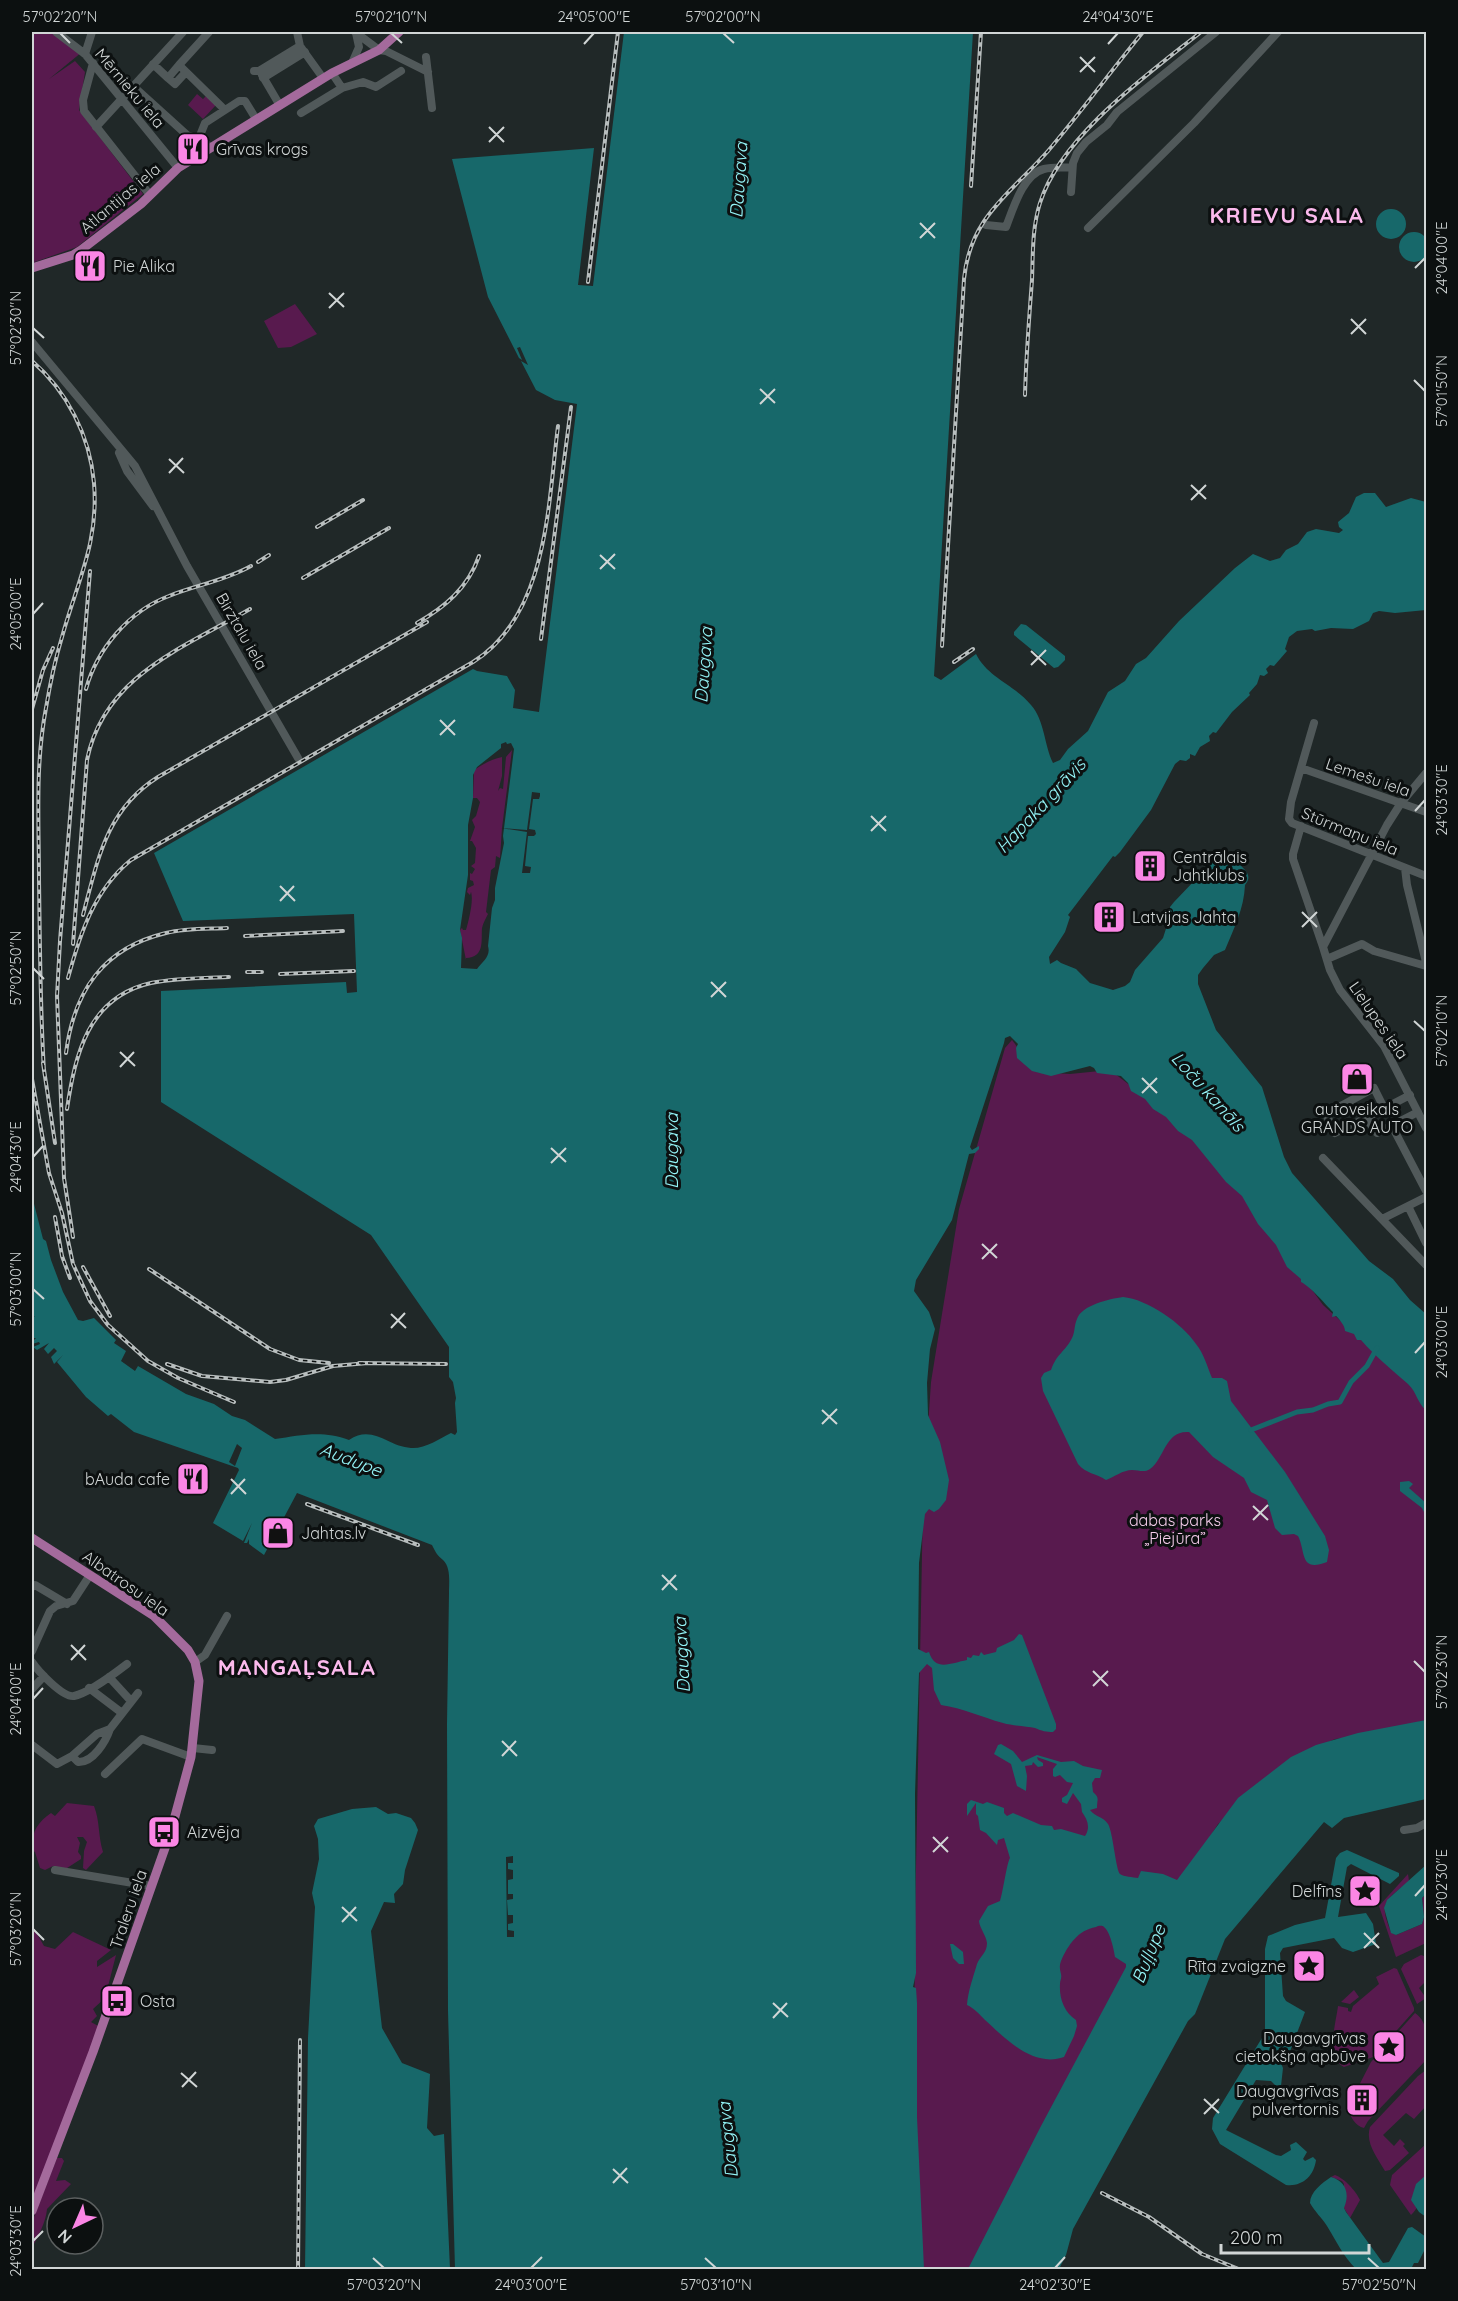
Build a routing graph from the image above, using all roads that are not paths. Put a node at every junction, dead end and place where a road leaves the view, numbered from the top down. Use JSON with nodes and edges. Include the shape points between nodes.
{"nodes":[{"id":1,"x":56,"y":32,"type":"edge"},
{"id":2,"x":92,"y":32,"type":"edge"},
{"id":3,"x":183,"y":32,"type":"edge"},
{"id":4,"x":209,"y":32,"type":"edge"},
{"id":5,"x":297,"y":32,"type":"edge"},
{"id":6,"x":356,"y":32,"type":"edge"},
{"id":7,"x":399,"y":32,"type":"edge"},
{"id":8,"x":1216,"y":32,"type":"edge"},
{"id":9,"x":1278,"y":32,"type":"edge"},
{"id":10,"x":303,"y":49,"type":"junction"},
{"id":11,"x":379,"y":50,"type":"junction"},
{"id":12,"x":85,"y":54,"type":"junction"},
{"id":13,"x":426,"y":57,"type":"dead end"},
{"id":14,"x":93,"y":63,"type":"junction"},
{"id":15,"x":352,"y":63,"type":"junction"},
{"id":16,"x":153,"y":64,"type":"junction"},
{"id":17,"x":179,"y":65,"type":"junction"},
{"id":18,"x":401,"y":71,"type":"dead end"},
{"id":19,"x":186,"y":72,"type":"junction"},
{"id":20,"x":428,"y":72,"type":"junction"},
{"id":21,"x":332,"y":73,"type":"junction"},
{"id":22,"x":168,"y":78,"type":"junction"},
{"id":23,"x":323,"y":78,"type":"junction"},
{"id":24,"x":134,"y":87,"type":"junction"},
{"id":25,"x":342,"y":88,"type":"junction"},
{"id":26,"x":123,"y":100,"type":"junction"},
{"id":27,"x":279,"y":104,"type":"junction"},
{"id":28,"x":432,"y":108,"type":"dead end"},
{"id":29,"x":225,"y":110,"type":"junction"},
{"id":30,"x":301,"y":113,"type":"dead end"},
{"id":31,"x":256,"y":119,"type":"junction"},
{"id":32,"x":96,"y":128,"type":"junction"},
{"id":33,"x":199,"y":138,"type":"junction"},
{"id":34,"x":210,"y":148,"type":"junction"},
{"id":35,"x":1072,"y":167,"type":"junction"},
{"id":36,"x":178,"y":168,"type":"junction"},
{"id":37,"x":1071,"y":192,"type":"dead end"},
{"id":38,"x":150,"y":195,"type":"junction"},
{"id":39,"x":986,"y":225,"type":"dead end"},
{"id":40,"x":1088,"y":228,"type":"dead end"},
{"id":41,"x":32,"y":268,"type":"edge"},
{"id":42,"x":32,"y":342,"type":"edge"},
{"id":43,"x":1314,"y":723,"type":"dead end"},
{"id":44,"x":298,"y":758,"type":"dead end"},
{"id":45,"x":1301,"y":768,"type":"junction"},
{"id":46,"x":1426,"y":773,"type":"edge"},
{"id":47,"x":1401,"y":803,"type":"junction"},
{"id":48,"x":1426,"y":812,"type":"edge"},
{"id":49,"x":1301,"y":826,"type":"junction"},
{"id":50,"x":1372,"y":854,"type":"junction"},
{"id":51,"x":1406,"y":868,"type":"junction"},
{"id":52,"x":1426,"y":876,"type":"edge"},
{"id":53,"x":1323,"y":947,"type":"junction"},
{"id":54,"x":1327,"y":959,"type":"junction"},
{"id":55,"x":1426,"y":964,"type":"edge"},
{"id":56,"x":1410,"y":1095,"type":"junction"},
{"id":57,"x":1384,"y":1108,"type":"junction"},
{"id":58,"x":1418,"y":1112,"type":"junction"},
{"id":59,"x":1366,"y":1118,"type":"junction"},
{"id":60,"x":1392,"y":1125,"type":"junction"},
{"id":61,"x":1426,"y":1128,"type":"edge"},
{"id":62,"x":1323,"y":1158,"type":"dead end"},
{"id":63,"x":1426,"y":1191,"type":"edge"},
{"id":64,"x":1426,"y":1197,"type":"edge"},
{"id":65,"x":1408,"y":1206,"type":"junction"},
{"id":66,"x":1382,"y":1219,"type":"junction"},
{"id":67,"x":1426,"y":1243,"type":"edge"},
{"id":68,"x":1413,"y":1250,"type":"junction"},
{"id":69,"x":1426,"y":1265,"type":"edge"},
{"id":70,"x":33,"y":1542,"type":"edge"},
{"id":71,"x":90,"y":1575,"type":"junction"},
{"id":72,"x":32,"y":1587,"type":"edge"},
{"id":73,"x":67,"y":1604,"type":"junction"},
{"id":74,"x":227,"y":1616,"type":"dead end"},
{"id":75,"x":32,"y":1652,"type":"edge"},
{"id":76,"x":32,"y":1662,"type":"edge"},
{"id":77,"x":195,"y":1662,"type":"junction"},
{"id":78,"x":127,"y":1664,"type":"dead end"},
{"id":79,"x":44,"y":1676,"type":"junction"},
{"id":80,"x":109,"y":1677,"type":"junction"},
{"id":81,"x":89,"y":1688,"type":"junction"},
{"id":82,"x":32,"y":1689,"type":"edge"},
{"id":83,"x":138,"y":1693,"type":"dead end"},
{"id":84,"x":131,"y":1701,"type":"junction"},
{"id":85,"x":122,"y":1713,"type":"junction"},
{"id":86,"x":110,"y":1729,"type":"junction"},
{"id":87,"x":32,"y":1745,"type":"edge"},
{"id":88,"x":212,"y":1750,"type":"dead end"},
{"id":89,"x":192,"y":1753,"type":"junction"},
{"id":90,"x":72,"y":1756,"type":"junction"},
{"id":91,"x":105,"y":1774,"type":"dead end"},
{"id":92,"x":1426,"y":1823,"type":"edge"},
{"id":93,"x":1404,"y":1830,"type":"dead end"},
{"id":94,"x":55,"y":1870,"type":"dead end"},
{"id":95,"x":151,"y":1886,"type":"junction"},
{"id":96,"x":32,"y":2211,"type":"edge"}],
"edges":[{"from":1,"to":12,"type":"street","name":"Mērnieku iela"},
{"from":2,"to":12,"type":"street"},
{"from":3,"to":16,"type":"street"},
{"from":4,"to":17,"type":"street"},
{"from":5,"to":10,"type":"street"},
{"from":6,"to":11,"type":"street"},
{"from":6,"to":15,"type":"street","via":[[358,47]]},
{"from":7,"to":11,"type":"main road","name":"Atlantijas iela"},
{"from":8,"to":35,"type":"street","via":[[1117,112],[1081,148]]},
{"from":9,"to":40,"type":"street","via":[[1194,123]]},
{"from":10,"to":23,"type":"street"},
{"from":10,"to":27,"type":"street","via":[[259,73]]},
{"from":11,"to":15,"type":"main road","name":"Atlantijas iela"},
{"from":11,"to":20,"type":"street"},
{"from":12,"to":14,"type":"street","name":"Mērnieku iela"},
{"from":13,"to":20,"type":"street"},
{"from":14,"to":26,"type":"street","name":"Mērnieku iela"},
{"from":14,"to":32,"type":"street","via":[[83,106]]},
{"from":15,"to":21,"type":"main road","name":"Atlantijas iela"},
{"from":16,"to":22,"type":"street"},
{"from":16,"to":24,"type":"street"},
{"from":17,"to":19,"type":"street"},
{"from":17,"to":22,"type":"street"},
{"from":18,"to":25,"type":"street","via":[[376,87],[363,82]]},
{"from":19,"to":22,"type":"street","via":[[175,84]]},
{"from":19,"to":29,"type":"street"},
{"from":20,"to":28,"type":"street"},
{"from":21,"to":23,"type":"main road","name":"Atlantijas iela"},
{"from":21,"to":25,"type":"street"},
{"from":23,"to":27,"type":"main road","name":"Atlantijas iela"},
{"from":24,"to":26,"type":"street"},
{"from":24,"to":33,"type":"street","via":[[187,135]]},
{"from":25,"to":30,"type":"street"},
{"from":26,"to":32,"type":"street"},
{"from":26,"to":36,"type":"street","name":"Mērnieku iela"},
{"from":27,"to":31,"type":"main road","name":"Atlantijas iela"},
{"from":29,"to":31,"type":"street","via":[[245,101]]},
{"from":29,"to":33,"type":"street","via":[[205,123]]},
{"from":31,"to":34,"type":"main road","name":"Atlantijas iela"},
{"from":32,"to":38,"type":"street"},
{"from":33,"to":34,"type":"street"},
{"from":34,"to":36,"type":"main road","name":"Atlantijas iela"},
{"from":35,"to":37,"type":"street"},
{"from":35,"to":39,"type":"street","via":[[1037,171],[1026,184],[1006,227]]},
{"from":36,"to":38,"type":"main road","name":"Atlantijas iela"},
{"from":38,"to":41,"type":"main road","name":"Atlantijas iela","via":[[73,255]]},
{"from":42,"to":44,"type":"street","name":"Birztalu iela","via":[[115,444],[127,471],[162,517]]},
{"from":43,"to":45,"type":"street","name":"Stūrmaņu iela"},
{"from":45,"to":47,"type":"street","name":"Lemešu iela"},
{"from":45,"to":49,"type":"street","name":"Stūrmaņu iela","via":[[1288,814],[1292,823]]},
{"from":46,"to":47,"type":"street"},
{"from":47,"to":48,"type":"street","name":"Lemešu iela"},
{"from":47,"to":50,"type":"street"},
{"from":49,"to":50,"type":"street","name":"Stūrmaņu iela"},
{"from":49,"to":53,"type":"street","name":"Lielupes iela","via":[[1293,859]]},
{"from":50,"to":51,"type":"street","name":"Stūrmaņu iela"},
{"from":50,"to":53,"type":"street"},
{"from":51,"to":52,"type":"street","name":"Stūrmaņu iela"},
{"from":51,"to":55,"type":"street"},
{"from":53,"to":54,"type":"street","name":"Lielupes iela"},
{"from":54,"to":55,"type":"street","via":[[1362,944],[1374,951]]},
{"from":54,"to":56,"type":"street","name":"Lielupes iela","via":[[1340,990],[1384,1046]]},
{"from":56,"to":57,"type":"street"},
{"from":56,"to":58,"type":"street","name":"Lielupes iela"},
{"from":57,"to":59,"type":"street"},
{"from":57,"to":59,"type":"street","via":[[1374,1088],[1326,1114],[1335,1133]]},
{"from":58,"to":60,"type":"street"},
{"from":58,"to":61,"type":"street","name":"Lielupes iela"},
{"from":59,"to":60,"type":"street","via":[[1377,1133]]},
{"from":60,"to":63,"type":"street"},
{"from":62,"to":66,"type":"street"},
{"from":64,"to":65,"type":"street"},
{"from":65,"to":66,"type":"street"},
{"from":65,"to":67,"type":"street"},
{"from":66,"to":68,"type":"street"},
{"from":67,"to":68,"type":"street"},
{"from":68,"to":69,"type":"street"},
{"from":70,"to":71,"type":"main road","name":"Albatrosu iela"},
{"from":71,"to":73,"type":"street","via":[[74,1601]]},
{"from":71,"to":77,"type":"main road","name":"Albatrosu iela","via":[[154,1616]]},
{"from":72,"to":73,"type":"street","via":[[35,1585]]},
{"from":73,"to":75,"type":"street","via":[[50,1611]]},
{"from":74,"to":77,"type":"street","via":[[205,1655]]},
{"from":76,"to":79,"type":"street"},
{"from":77,"to":89,"type":"main road","name":"Traleru iela","via":[[199,1680]]},
{"from":78,"to":80,"type":"street"},
{"from":79,"to":81,"type":"street","via":[[64,1694],[74,1696]]},
{"from":79,"to":82,"type":"street"},
{"from":80,"to":81,"type":"street"},
{"from":80,"to":84,"type":"street"},
{"from":81,"to":85,"type":"street"},
{"from":83,"to":84,"type":"street"},
{"from":84,"to":85,"type":"street"},
{"from":85,"to":86,"type":"street"},
{"from":86,"to":90,"type":"street","via":[[88,1740]]},
{"from":86,"to":90,"type":"street","via":[[107,1739],[88,1760],[78,1762]]},
{"from":87,"to":90,"type":"street","via":[[57,1764]]},
{"from":88,"to":89,"type":"street"},
{"from":89,"to":91,"type":"street","via":[[142,1738]]},
{"from":89,"to":95,"type":"main road","name":"Traleru iela"},
{"from":92,"to":93,"type":"street"},
{"from":94,"to":95,"type":"street"},
{"from":95,"to":96,"type":"main road","name":"Traleru iela"}]}
